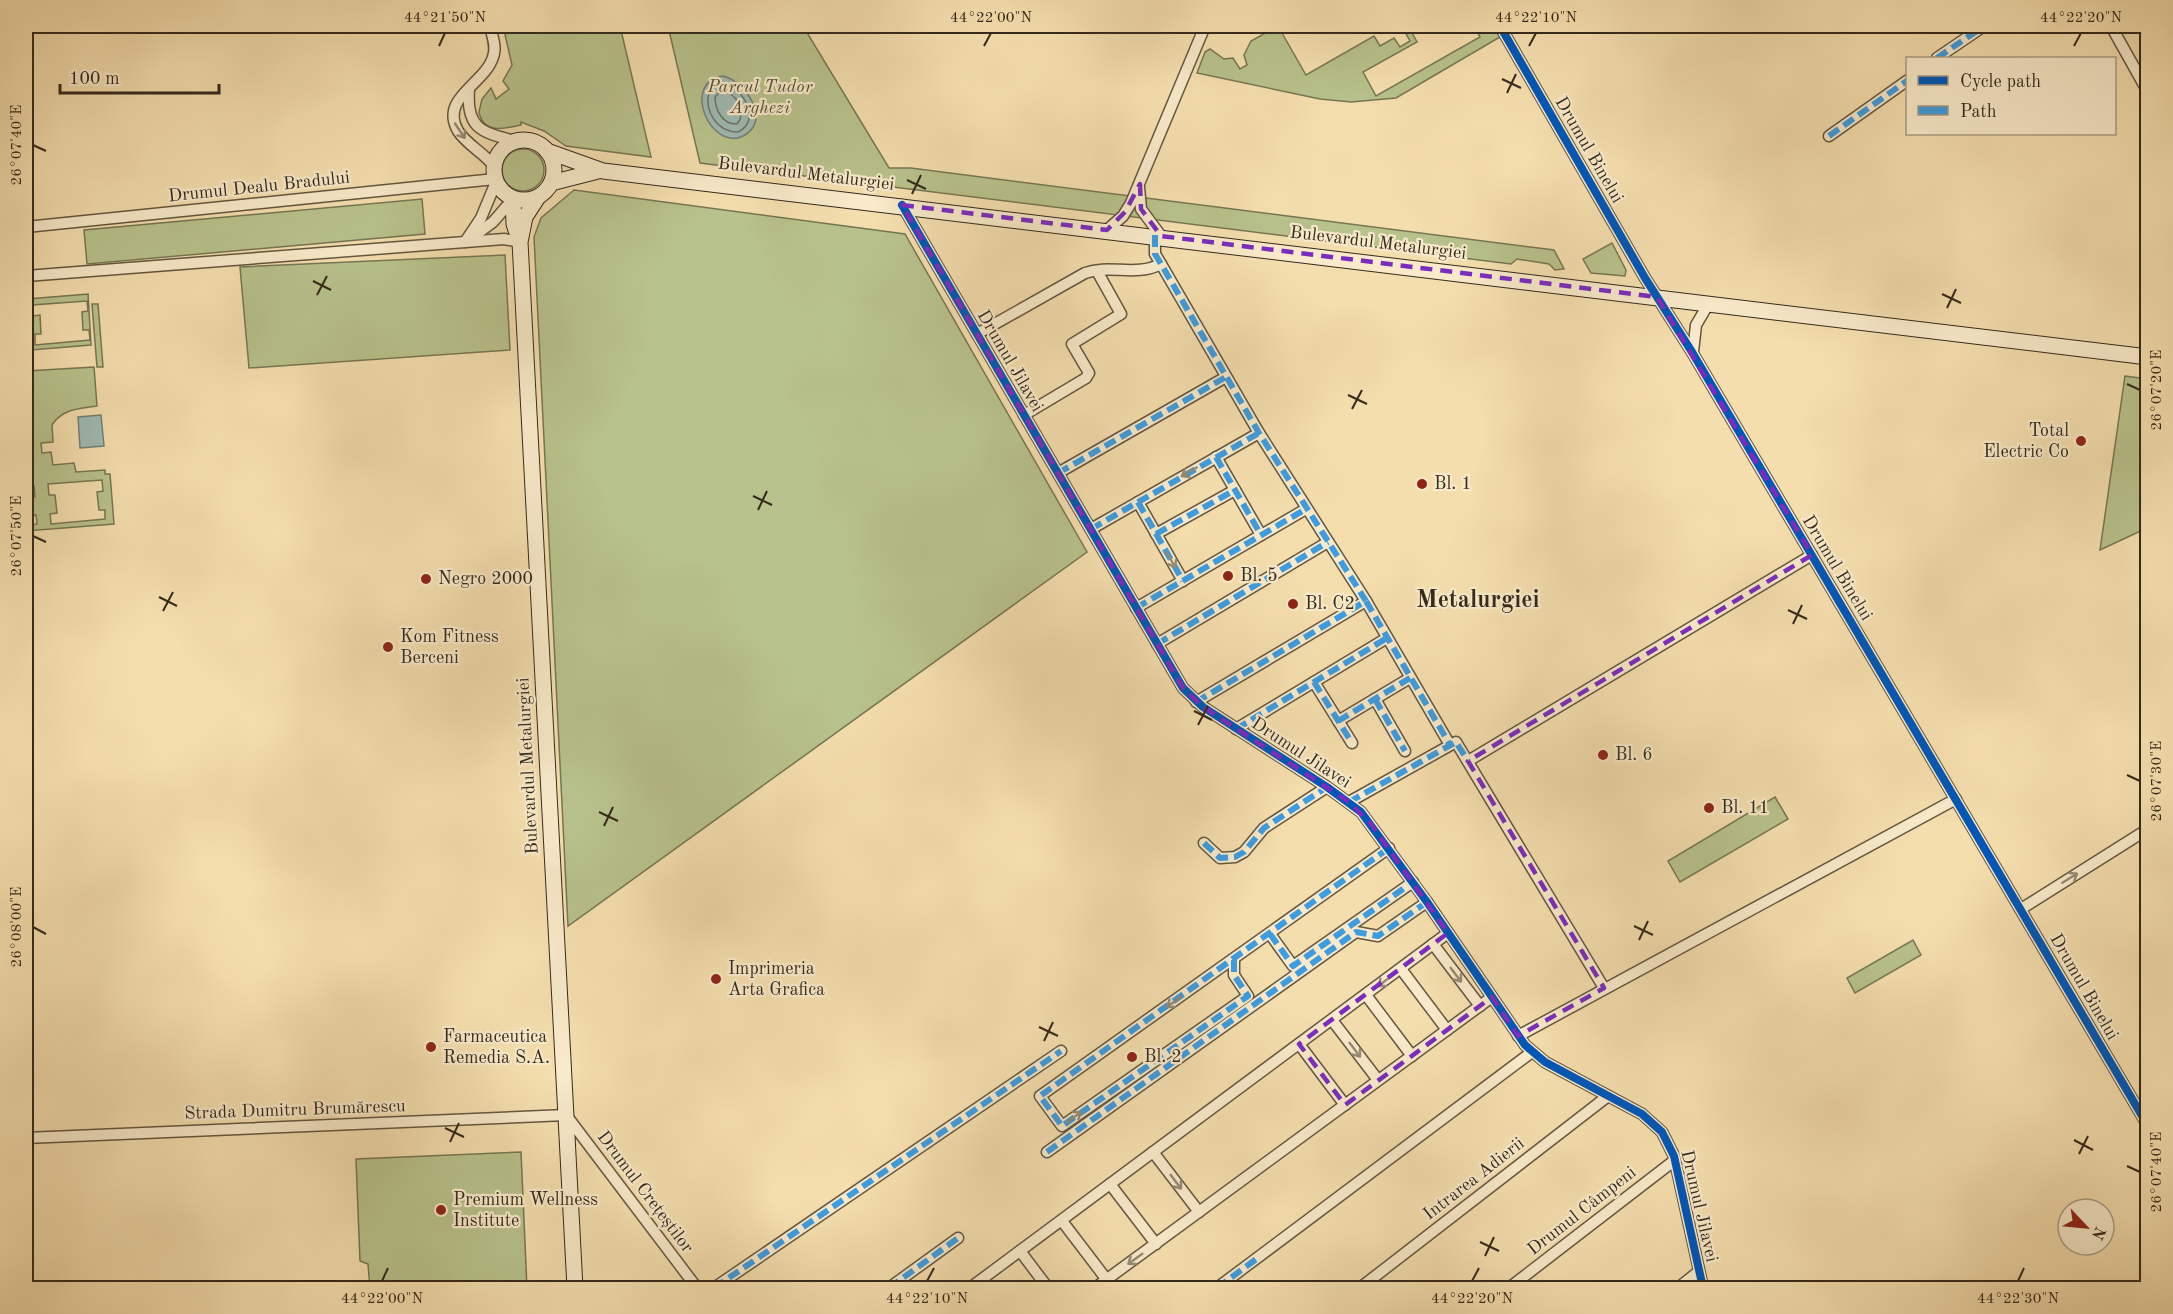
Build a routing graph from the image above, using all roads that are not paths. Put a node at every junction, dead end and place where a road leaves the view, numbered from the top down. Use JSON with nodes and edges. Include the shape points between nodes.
{"nodes":[{"id":1,"x":490,"y":26,"type":"edge"},
{"id":2,"x":1205,"y":26,"type":"edge"},
{"id":3,"x":1500,"y":26,"type":"edge"},
{"id":4,"x":1983,"y":26,"type":"edge"},
{"id":5,"x":2111,"y":26,"type":"edge"},
{"id":6,"x":1938,"y":57,"type":"edge"},
{"id":7,"x":1906,"y":81,"type":"edge"},
{"id":8,"x":469,"y":89,"type":"junction"},
{"id":9,"x":2148,"y":93,"type":"edge"},
{"id":10,"x":1829,"y":136,"type":"dead end"},
{"id":11,"x":515,"y":141,"type":"junction"},
{"id":12,"x":547,"y":151,"type":"junction"},
{"id":13,"x":603,"y":171,"type":"junction"},
{"id":14,"x":495,"y":176,"type":"junction"},
{"id":15,"x":551,"y":183,"type":"junction"},
{"id":16,"x":1140,"y":184,"type":"junction"},
{"id":17,"x":538,"y":197,"type":"junction"},
{"id":18,"x":513,"y":198,"type":"junction"},
{"id":19,"x":902,"y":205,"type":"junction"},
{"id":20,"x":26,"y":227,"type":"edge"},
{"id":21,"x":1107,"y":230,"type":"junction"},
{"id":22,"x":1158,"y":236,"type":"junction"},
{"id":23,"x":465,"y":242,"type":"junction"},
{"id":24,"x":520,"y":242,"type":"junction"},
{"id":25,"x":1161,"y":264,"type":"junction"},
{"id":26,"x":1096,"y":271,"type":"junction"},
{"id":27,"x":26,"y":276,"type":"edge"},
{"id":28,"x":1657,"y":297,"type":"junction"},
{"id":29,"x":1709,"y":303,"type":"junction"},
{"id":30,"x":977,"y":334,"type":"junction"},
{"id":31,"x":1692,"y":352,"type":"junction"},
{"id":32,"x":2148,"y":357,"type":"edge"},
{"id":33,"x":1226,"y":377,"type":"junction"},
{"id":34,"x":1024,"y":415,"type":"junction"},
{"id":35,"x":1259,"y":433,"type":"junction"},
{"id":36,"x":1216,"y":457,"type":"junction"},
{"id":37,"x":1058,"y":473,"type":"junction"},
{"id":38,"x":1235,"y":490,"type":"junction"},
{"id":39,"x":1137,"y":502,"type":"junction"},
{"id":40,"x":1306,"y":509,"type":"junction"},
{"id":41,"x":1091,"y":529,"type":"junction"},
{"id":42,"x":1156,"y":534,"type":"junction"},
{"id":43,"x":1261,"y":535,"type":"junction"},
{"id":44,"x":1328,"y":542,"type":"junction"},
{"id":45,"x":1812,"y":555,"type":"junction"},
{"id":46,"x":1183,"y":581,"type":"junction"},
{"id":47,"x":1366,"y":601,"type":"junction"},
{"id":48,"x":1136,"y":608,"type":"junction"},
{"id":49,"x":1387,"y":638,"type":"junction"},
{"id":50,"x":1157,"y":644,"type":"junction"},
{"id":51,"x":1410,"y":678,"type":"junction"},
{"id":52,"x":1314,"y":682,"type":"junction"},
{"id":53,"x":1375,"y":699,"type":"junction"},
{"id":54,"x":1196,"y":702,"type":"junction"},
{"id":55,"x":1338,"y":721,"type":"junction"},
{"id":56,"x":1236,"y":729,"type":"junction"},
{"id":57,"x":1352,"y":743,"type":"dead end"},
{"id":58,"x":1450,"y":745,"type":"junction"},
{"id":59,"x":1405,"y":751,"type":"dead end"},
{"id":60,"x":1468,"y":761,"type":"junction"},
{"id":61,"x":1327,"y":787,"type":"junction"},
{"id":62,"x":1956,"y":799,"type":"junction"},
{"id":63,"x":1349,"y":801,"type":"junction"},
{"id":64,"x":2148,"y":828,"type":"edge"},
{"id":65,"x":1204,"y":843,"type":"dead end"},
{"id":66,"x":1389,"y":848,"type":"junction"},
{"id":67,"x":1413,"y":882,"type":"junction"},
{"id":68,"x":1427,"y":902,"type":"junction"},
{"id":69,"x":2021,"y":909,"type":"junction"},
{"id":70,"x":1448,"y":933,"type":"junction"},
{"id":71,"x":1270,"y":934,"type":"junction"},
{"id":72,"x":1433,"y":945,"type":"junction"},
{"id":73,"x":1234,"y":960,"type":"junction"},
{"id":74,"x":1401,"y":969,"type":"junction"},
{"id":75,"x":1604,"y":988,"type":"junction"},
{"id":76,"x":1366,"y":995,"type":"junction"},
{"id":77,"x":1492,"y":997,"type":"junction"},
{"id":78,"x":1480,"y":1006,"type":"junction"},
{"id":79,"x":1332,"y":1020,"type":"junction"},
{"id":80,"x":1447,"y":1030,"type":"junction"},
{"id":81,"x":1518,"y":1036,"type":"junction"},
{"id":82,"x":1299,"y":1044,"type":"junction"},
{"id":83,"x":1061,"y":1051,"type":"dead end"},
{"id":84,"x":1532,"y":1052,"type":"junction"},
{"id":85,"x":1412,"y":1056,"type":"junction"},
{"id":86,"x":1378,"y":1080,"type":"junction"},
{"id":87,"x":1608,"y":1096,"type":"junction"},
{"id":88,"x":1345,"y":1105,"type":"junction"},
{"id":89,"x":566,"y":1115,"type":"junction"},
{"id":90,"x":2148,"y":1126,"type":"edge"},
{"id":91,"x":26,"y":1138,"type":"edge"},
{"id":92,"x":1047,"y":1152,"type":"dead end"},
{"id":93,"x":1154,"y":1152,"type":"junction"},
{"id":94,"x":1675,"y":1160,"type":"junction"},
{"id":95,"x":1110,"y":1184,"type":"junction"},
{"id":96,"x":1199,"y":1212,"type":"junction"},
{"id":97,"x":1062,"y":1221,"type":"junction"},
{"id":98,"x":958,"y":1238,"type":"dead end"},
{"id":99,"x":1156,"y":1244,"type":"junction"},
{"id":100,"x":1020,"y":1251,"type":"junction"},
{"id":101,"x":1698,"y":1272,"type":"junction"},
{"id":102,"x":1107,"y":1280,"type":"junction"},
{"id":103,"x":903,"y":1285,"type":"edge"},
{"id":104,"x":575,"y":1288,"type":"edge"},
{"id":105,"x":698,"y":1288,"type":"edge"},
{"id":106,"x":714,"y":1288,"type":"edge"},
{"id":107,"x":889,"y":1288,"type":"edge"},
{"id":108,"x":970,"y":1288,"type":"edge"},
{"id":109,"x":1048,"y":1288,"type":"edge"},
{"id":110,"x":1095,"y":1288,"type":"edge"},
{"id":111,"x":1217,"y":1288,"type":"edge"},
{"id":112,"x":1360,"y":1288,"type":"edge"},
{"id":113,"x":1509,"y":1288,"type":"edge"},
{"id":114,"x":1677,"y":1288,"type":"edge"},
{"id":115,"x":1703,"y":1288,"type":"edge"}],
"edges":[{"from":1,"to":8,"type":"street","via":[[495,46],[492,60]]},
{"from":2,"to":16,"type":"street"},
{"from":3,"to":28,"type":"street","name":"Drumul Binelui"},
{"from":4,"to":6,"type":"street"},
{"from":5,"to":9,"type":"street"},
{"from":7,"to":10,"type":"street"},
{"from":8,"to":11,"type":"street","via":[[468,111],[475,125]]},
{"from":8,"to":14,"type":"street","one_way":true,"via":[[454,107],[455,122],[459,133],[484,154]]},
{"from":11,"to":12,"type":"main road","via":[[536,142]]},
{"from":11,"to":14,"type":"main road","via":[[501,151]]},
{"from":12,"to":13,"type":"main road","name":"Bulevardul Metalurgiei"},
{"from":12,"to":15,"type":"main road","via":[[554,166]]},
{"from":13,"to":15,"type":"main road","name":"Bulevardul Metalurgiei"},
{"from":13,"to":19,"type":"main road","name":"Bulevardul Metalurgiei"},
{"from":14,"to":18,"type":"main road","via":[[504,193]]},
{"from":14,"to":20,"type":"street","name":"Drumul Dealu Bradului"},
{"from":14,"to":23,"type":"street","via":[[481,218]]},
{"from":15,"to":17,"type":"main road"},
{"from":16,"to":21,"type":"street","via":[[1125,212]]},
{"from":16,"to":22,"type":"street","via":[[1141,209]]},
{"from":17,"to":18,"type":"main road"},
{"from":17,"to":24,"type":"main road","name":"Bulevardul Metalurgiei","via":[[525,217]]},
{"from":18,"to":23,"type":"street","via":[[493,222]]},
{"from":18,"to":24,"type":"main road","name":"Bulevardul Metalurgiei","via":[[514,224]]},
{"from":19,"to":21,"type":"main road","name":"Bulevardul Metalurgiei"},
{"from":19,"to":30,"type":"street","name":"Drumul Jilavei"},
{"from":21,"to":22,"type":"main road","name":"Bulevardul Metalurgiei"},
{"from":22,"to":25,"type":"street","via":[[1155,254]]},
{"from":22,"to":28,"type":"main road","name":"Bulevardul Metalurgiei"},
{"from":23,"to":24,"type":"street"},
{"from":23,"to":27,"type":"street"},
{"from":24,"to":89,"type":"main road","name":"Bulevardul Metalurgiei"},
{"from":25,"to":26,"type":"street","via":[[1143,271]]},
{"from":25,"to":33,"type":"street"},
{"from":26,"to":30,"type":"street","via":[[1076,278]]},
{"from":26,"to":34,"type":"street","via":[[1121,314],[1072,344],[1089,373],[1086,378]]},
{"from":28,"to":29,"type":"main road","name":"Bulevardul Metalurgiei"},
{"from":28,"to":31,"type":"street","name":"Drumul Binelui"},
{"from":29,"to":31,"type":"street","via":[[1696,325]]},
{"from":29,"to":32,"type":"main road","name":"Bulevardul Metalurgiei"},
{"from":30,"to":34,"type":"street","name":"Drumul Jilavei"},
{"from":31,"to":45,"type":"street","name":"Drumul Binelui"},
{"from":33,"to":35,"type":"street"},
{"from":33,"to":37,"type":"street"},
{"from":34,"to":37,"type":"street","name":"Drumul Jilavei"},
{"from":35,"to":36,"type":"street"},
{"from":35,"to":40,"type":"street"},
{"from":36,"to":38,"type":"street"},
{"from":36,"to":39,"type":"street","one_way":true},
{"from":37,"to":41,"type":"street","name":"Drumul Jilavei"},
{"from":38,"to":42,"type":"street"},
{"from":38,"to":43,"type":"street"},
{"from":39,"to":41,"type":"street"},
{"from":39,"to":42,"type":"street"},
{"from":40,"to":43,"type":"street"},
{"from":40,"to":44,"type":"street"},
{"from":41,"to":48,"type":"street","name":"Drumul Jilavei"},
{"from":42,"to":46,"type":"street","one_way":true},
{"from":43,"to":46,"type":"street"},
{"from":44,"to":47,"type":"street"},
{"from":44,"to":50,"type":"street"},
{"from":45,"to":60,"type":"street"},
{"from":45,"to":62,"type":"street","name":"Drumul Binelui"},
{"from":46,"to":48,"type":"street"},
{"from":47,"to":49,"type":"street"},
{"from":47,"to":54,"type":"street"},
{"from":48,"to":50,"type":"street","name":"Drumul Jilavei"},
{"from":49,"to":51,"type":"street"},
{"from":49,"to":52,"type":"street"},
{"from":50,"to":54,"type":"street","name":"Drumul Jilavei"},
{"from":51,"to":53,"type":"street"},
{"from":51,"to":58,"type":"street"},
{"from":52,"to":55,"type":"street"},
{"from":52,"to":56,"type":"street"},
{"from":53,"to":55,"type":"street"},
{"from":53,"to":59,"type":"street"},
{"from":54,"to":56,"type":"street","name":"Drumul Jilavei"},
{"from":55,"to":57,"type":"street"},
{"from":56,"to":61,"type":"street","name":"Drumul Jilavei"},
{"from":58,"to":60,"type":"street","via":[[1456,741]]},
{"from":58,"to":63,"type":"street"},
{"from":60,"to":75,"type":"street"},
{"from":61,"to":63,"type":"street","name":"Drumul Jilavei"},
{"from":61,"to":65,"type":"street","via":[[1264,828],[1251,847],[1235,857],[1215,855]]},
{"from":62,"to":69,"type":"street","name":"Drumul Binelui"},
{"from":62,"to":75,"type":"street"},
{"from":63,"to":66,"type":"street","name":"Drumul Jilavei"},
{"from":69,"to":64,"type":"street","one_way":true},
{"from":66,"to":67,"type":"street","name":"Drumul Jilavei"},
{"from":66,"to":71,"type":"street"},
{"from":67,"to":68,"type":"street","name":"Drumul Jilavei"},
{"from":67,"to":71,"type":"street","via":[[1293,966]]},
{"from":68,"to":70,"type":"street","name":"Drumul Jilavei"},
{"from":68,"to":92,"type":"street","via":[[1378,936],[1356,932]]},
{"from":69,"to":90,"type":"street","name":"Drumul Binelui"},
{"from":70,"to":72,"type":"street"},
{"from":70,"to":77,"type":"street","name":"Drumul Jilavei"},
{"from":71,"to":73,"type":"street"},
{"from":72,"to":74,"type":"street"},
{"from":72,"to":78,"type":"street","one_way":true},
{"from":73,"to":73,"type":"street","one_way":true,"via":[[1040,1096],[1062,1126],[1248,996],[1234,975]]},
{"from":74,"to":76,"type":"street","one_way":true},
{"from":74,"to":80,"type":"street"},
{"from":75,"to":81,"type":"street"},
{"from":76,"to":79,"type":"street"},
{"from":76,"to":85,"type":"street"},
{"from":77,"to":78,"type":"street"},
{"from":77,"to":81,"type":"street","name":"Drumul Jilavei"},
{"from":78,"to":80,"type":"street"},
{"from":79,"to":82,"type":"street"},
{"from":79,"to":86,"type":"street","one_way":true},
{"from":80,"to":85,"type":"street"},
{"from":81,"to":84,"type":"street","name":"Drumul Jilavei"},
{"from":82,"to":88,"type":"street"},
{"from":82,"to":93,"type":"street"},
{"from":83,"to":106,"type":"street"},
{"from":84,"to":87,"type":"street","name":"Drumul Jilavei"},
{"from":84,"to":111,"type":"street"},
{"from":85,"to":86,"type":"street"},
{"from":86,"to":88,"type":"street"},
{"from":87,"to":94,"type":"street","name":"Drumul Jilavei","via":[[1657,1125]]},
{"from":87,"to":112,"type":"street","name":"Intrarea Adierii"},
{"from":88,"to":96,"type":"street"},
{"from":89,"to":91,"type":"street","name":"Strada Dumitru Brumărescu"},
{"from":89,"to":104,"type":"main road","name":"Bulevardul Metalurgiei"},
{"from":89,"to":105,"type":"street","name":"Drumul Crețeștilor"},
{"from":93,"to":95,"type":"street"},
{"from":93,"to":96,"type":"street","one_way":true},
{"from":94,"to":101,"type":"street","name":"Drumul Jilavei"},
{"from":94,"to":113,"type":"street","name":"Drumul Câmpeni"},
{"from":95,"to":97,"type":"street"},
{"from":95,"to":99,"type":"street"},
{"from":96,"to":99,"type":"street"},
{"from":97,"to":100,"type":"street"},
{"from":97,"to":102,"type":"street"},
{"from":98,"to":103,"type":"street"},
{"from":99,"to":102,"type":"street","one_way":true},
{"from":100,"to":108,"type":"street"},
{"from":100,"to":109,"type":"street"},
{"from":101,"to":114,"type":"street"},
{"from":101,"to":115,"type":"street","name":"Drumul Jilavei"},
{"from":102,"to":110,"type":"street"},
{"from":103,"to":107,"type":"street"}]}
